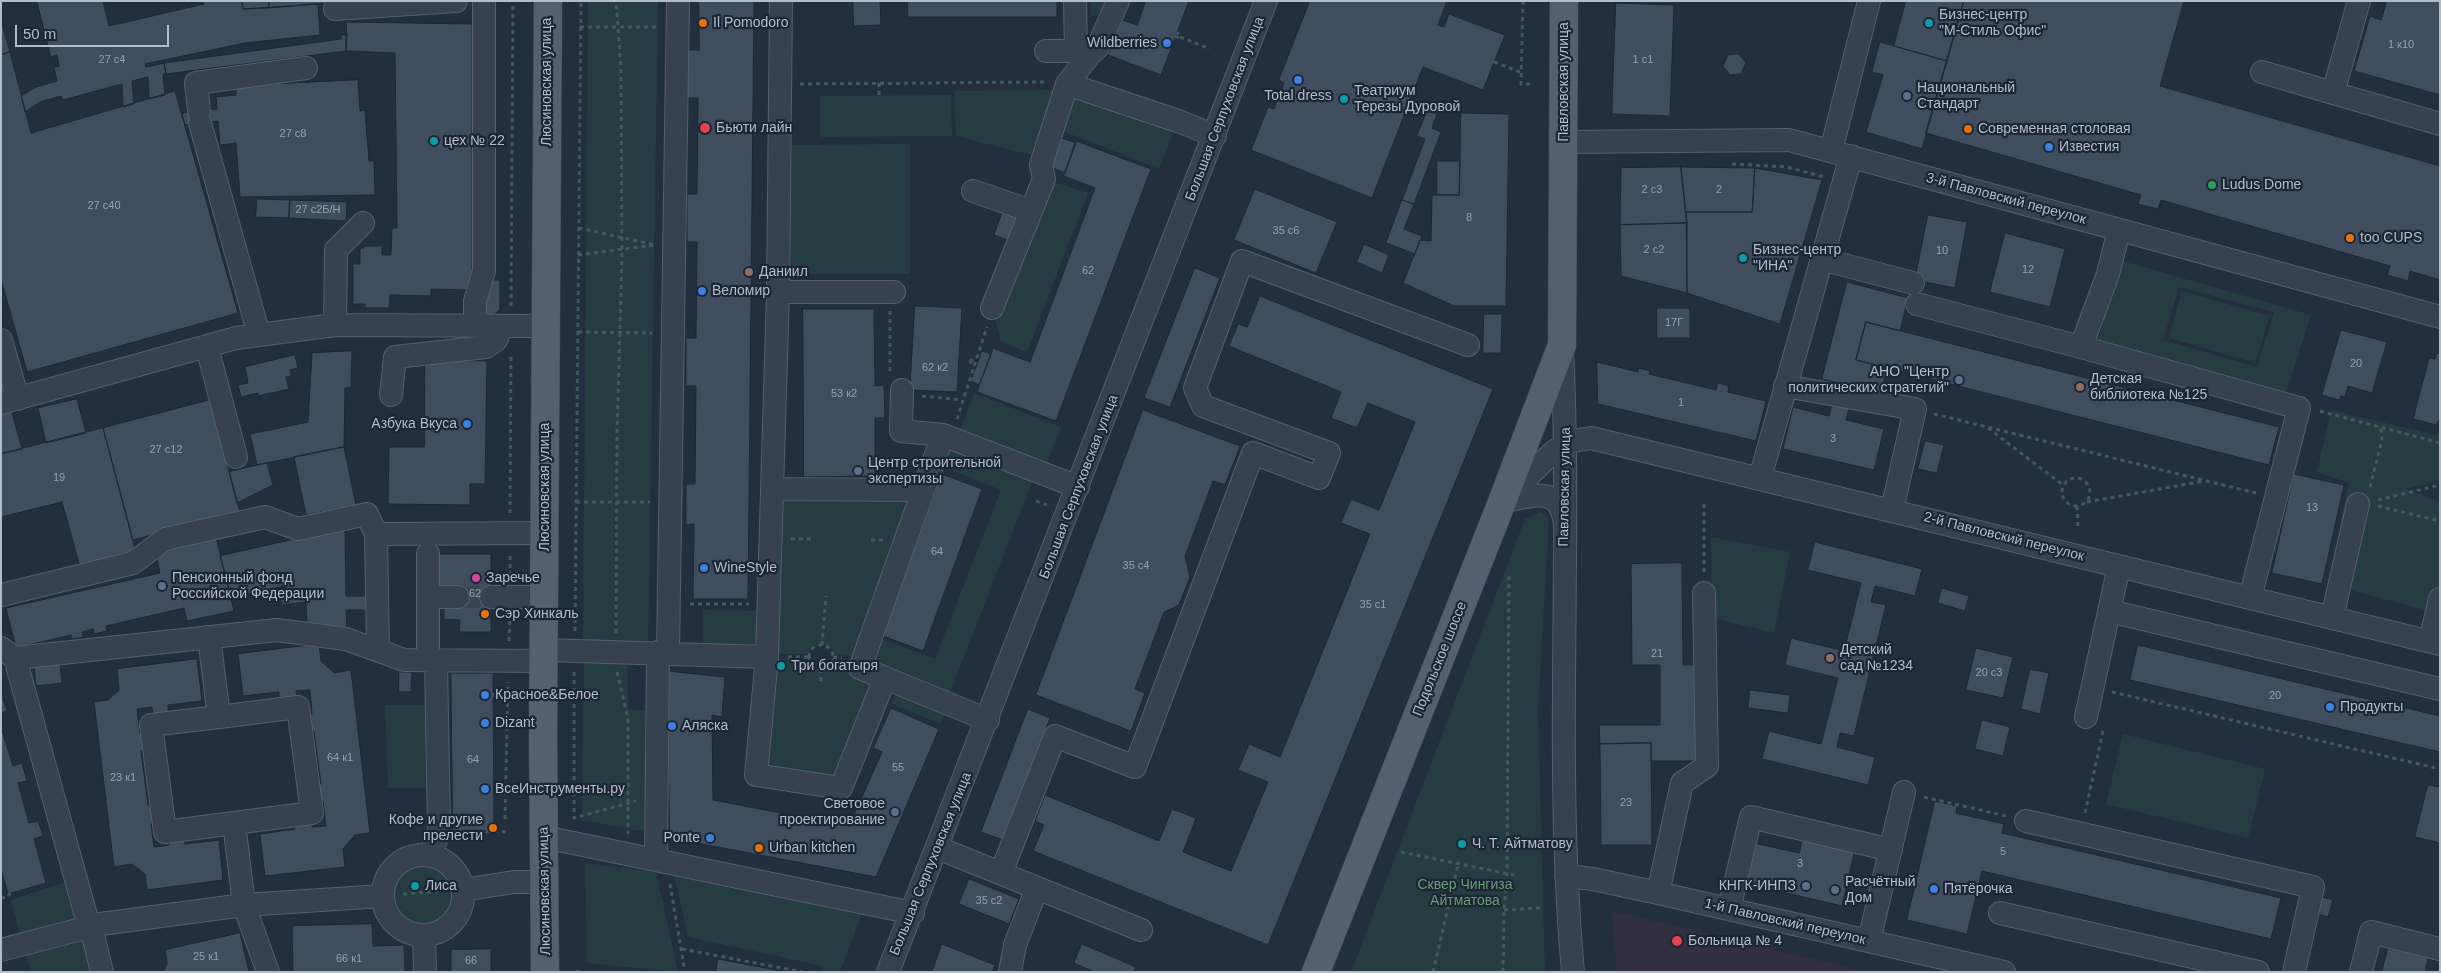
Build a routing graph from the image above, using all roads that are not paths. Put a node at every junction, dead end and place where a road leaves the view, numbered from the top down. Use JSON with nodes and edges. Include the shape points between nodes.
{"nodes":[{"id":1,"x":456,"y":1,"type":"edge"},
{"id":2,"x":484,"y":1,"type":"edge"},
{"id":3,"x":548,"y":1,"type":"edge"},
{"id":4,"x":678,"y":1,"type":"edge"},
{"id":5,"x":781,"y":1,"type":"edge"},
{"id":6,"x":1075,"y":1,"type":"edge"},
{"id":7,"x":1118,"y":1,"type":"edge"},
{"id":8,"x":1266,"y":1,"type":"edge"},
{"id":9,"x":1564,"y":1,"type":"edge"},
{"id":10,"x":1869,"y":1,"type":"edge"},
{"id":11,"x":2358,"y":1,"type":"edge"},
{"id":12,"x":335,"y":9,"type":"dead end"},
{"id":13,"x":1046,"y":52,"type":"dead end"},
{"id":14,"x":1083,"y":53,"type":"junction"},
{"id":15,"x":306,"y":68,"type":"dead end"},
{"id":16,"x":2262,"y":72,"type":"dead end"},
{"id":17,"x":1067,"y":84,"type":"junction"},
{"id":18,"x":2333,"y":92,"type":"junction"},
{"id":19,"x":2440,"y":124,"type":"edge"},
{"id":20,"x":1215,"y":136,"type":"junction"},
{"id":21,"x":1563,"y":142,"type":"junction"},
{"id":22,"x":1841,"y":154,"type":"junction"},
{"id":23,"x":973,"y":191,"type":"dead end"},
{"id":24,"x":1031,"y":211,"type":"junction"},
{"id":25,"x":363,"y":224,"type":"dead end"},
{"id":26,"x":2118,"y":230,"type":"junction"},
{"id":27,"x":1822,"y":259,"type":"junction"},
{"id":28,"x":778,"y":292,"type":"junction"},
{"id":29,"x":892,"y":292,"type":"road end"},
{"id":30,"x":992,"y":308,"type":"road end"},
{"id":31,"x":2440,"y":317,"type":"edge"},
{"id":32,"x":336,"y":325,"type":"junction"},
{"id":33,"x":475,"y":326,"type":"junction"},
{"id":34,"x":507,"y":326,"type":"junction"},
{"id":35,"x":546,"y":326,"type":"junction"},
{"id":36,"x":259,"y":335,"type":"junction"},
{"id":37,"x":1,"y":340,"type":"edge"},
{"id":38,"x":1468,"y":345,"type":"dead end"},
{"id":39,"x":1562,"y":345,"type":"junction"},
{"id":40,"x":207,"y":347,"type":"junction"},
{"id":41,"x":2081,"y":347,"type":"junction"},
{"id":42,"x":1785,"y":386,"type":"junction"},
{"id":43,"x":902,"y":392,"type":"road end"},
{"id":44,"x":391,"y":396,"type":"dead end"},
{"id":45,"x":9,"y":401,"type":"edge"},
{"id":46,"x":948,"y":437,"type":"junction"},
{"id":47,"x":1567,"y":442,"type":"junction"},
{"id":48,"x":236,"y":457,"type":"dead end"},
{"id":49,"x":1760,"y":478,"type":"junction"},
{"id":50,"x":1078,"y":488,"type":"junction"},
{"id":51,"x":772,"y":489,"type":"junction"},
{"id":52,"x":923,"y":490,"type":"junction"},
{"id":53,"x":1502,"y":502,"type":"junction"},
{"id":54,"x":2362,"y":504,"type":"road end"},
{"id":55,"x":1892,"y":510,"type":"junction"},
{"id":56,"x":1564,"y":519,"type":"junction"},
{"id":57,"x":544,"y":533,"type":"junction"},
{"id":58,"x":376,"y":534,"type":"junction"},
{"id":59,"x":428,"y":554,"type":"dead end"},
{"id":60,"x":2119,"y":566,"type":"junction"},
{"id":61,"x":1704,"y":594,"type":"road end"},
{"id":62,"x":1,"y":595,"type":"edge"},
{"id":63,"x":428,"y":597,"type":"junction"},
{"id":64,"x":458,"y":597,"type":"tunnel mouth"},
{"id":65,"x":500,"y":597,"type":"tunnel mouth"},
{"id":66,"x":544,"y":597,"type":"junction"},
{"id":67,"x":2250,"y":598,"type":"junction"},
{"id":68,"x":2440,"y":599,"type":"edge"},
{"id":69,"x":2110,"y":611,"type":"junction"},
{"id":70,"x":2332,"y":618,"type":"junction"},
{"id":71,"x":209,"y":637,"type":"junction"},
{"id":72,"x":2435,"y":643,"type":"edge"},
{"id":73,"x":378,"y":650,"type":"junction"},
{"id":74,"x":663,"y":652,"type":"junction"},
{"id":75,"x":8,"y":653,"type":"edge"},
{"id":76,"x":544,"y":656,"type":"junction"},
{"id":77,"x":767,"y":657,"type":"junction"},
{"id":78,"x":432,"y":660,"type":"junction"},
{"id":79,"x":885,"y":678,"type":"junction"},
{"id":80,"x":2440,"y":689,"type":"edge"},
{"id":81,"x":220,"y":717,"type":"junction"},
{"id":82,"x":2086,"y":717,"type":"dead end"},
{"id":83,"x":988,"y":720,"type":"junction"},
{"id":84,"x":1904,"y":792,"type":"road end"},
{"id":85,"x":2026,"y":821,"type":"road end"},
{"id":86,"x":234,"y":823,"type":"junction"},
{"id":87,"x":544,"y":837,"type":"junction"},
{"id":88,"x":938,"y":848,"type":"junction"},
{"id":89,"x":1891,"y":850,"type":"junction"},
{"id":90,"x":430,"y":855,"type":"junction"},
{"id":91,"x":661,"y":861,"type":"junction"},
{"id":92,"x":1001,"y":873,"type":"junction"},
{"id":93,"x":1566,"y":876,"type":"junction"},
{"id":94,"x":545,"y":882,"type":"junction"},
{"id":95,"x":1037,"y":888,"type":"junction"},
{"id":96,"x":463,"y":890,"type":"junction"},
{"id":97,"x":1658,"y":893,"type":"junction"},
{"id":98,"x":383,"y":896,"type":"junction"},
{"id":99,"x":244,"y":905,"type":"junction"},
{"id":100,"x":1729,"y":909,"type":"junction"},
{"id":101,"x":913,"y":912,"type":"junction"},
{"id":102,"x":2000,"y":913,"type":"dead end"},
{"id":103,"x":92,"y":929,"type":"junction"},
{"id":104,"x":1141,"y":930,"type":"dead end"},
{"id":105,"x":424,"y":935,"type":"junction"},
{"id":106,"x":1869,"y":941,"type":"junction"},
{"id":107,"x":2440,"y":949,"type":"edge"},
{"id":108,"x":1,"y":950,"type":"edge"},
{"id":109,"x":102,"y":972,"type":"edge"},
{"id":110,"x":268,"y":972,"type":"edge"},
{"id":111,"x":425,"y":972,"type":"edge"},
{"id":112,"x":545,"y":972,"type":"edge"},
{"id":113,"x":888,"y":972,"type":"edge"},
{"id":114,"x":1010,"y":972,"type":"edge"},
{"id":115,"x":1316,"y":972,"type":"edge"},
{"id":116,"x":1573,"y":972,"type":"edge"},
{"id":117,"x":2004,"y":972,"type":"edge"},
{"id":118,"x":2258,"y":972,"type":"edge"},
{"id":119,"x":2294,"y":972,"type":"edge"},
{"id":120,"x":2361,"y":972,"type":"edge"}],
"edges":[{"from":1,"to":12,"type":"street"},
{"from":2,"to":33,"type":"street","via":[[484,271],[475,301]]},
{"from":3,"to":35,"type":"main road","name":"Люсиновская улица"},
{"from":4,"to":74,"type":"street","via":[[669,603]]},
{"from":5,"to":28,"type":"street"},
{"from":6,"to":14,"type":"street"},
{"from":7,"to":14,"type":"street","via":[[1098,47]]},
{"from":8,"to":20,"type":"street","name":"Большая Серпуховская улица"},
{"from":9,"to":21,"type":"main road","name":"Павловская улица"},
{"from":10,"to":22,"type":"street"},
{"from":11,"to":18,"type":"street"},
{"from":13,"to":14,"type":"street"},
{"from":14,"to":17,"type":"street"},
{"from":15,"to":36,"type":"street","via":[[196,83],[199,117]]},
{"from":16,"to":18,"type":"street"},
{"from":17,"to":20,"type":"street"},
{"from":17,"to":24,"type":"street","via":[[1041,165],[1044,179]]},
{"from":18,"to":19,"type":"street"},
{"from":20,"to":50,"type":"street","name":"Большая Серпуховская улица"},
{"from":21,"to":22,"type":"street","name":"3-й Павловский переулок","via":[[1789,140]]},
{"from":21,"to":39,"type":"main road","name":"Павловская улица"},
{"from":22,"to":26,"type":"street","name":"3-й Павловский переулок"},
{"from":22,"to":27,"type":"street","via":[[1844,182]]},
{"from":23,"to":24,"type":"street"},
{"from":24,"to":30,"type":"street"},
{"from":25,"to":32,"type":"street","via":[[336,250]]},
{"from":26,"to":31,"type":"street","name":"3-й Павловский переулок"},
{"from":26,"to":41,"type":"street","via":[[2108,274]]},
{"from":27,"to":41,"type":"street"},
{"from":27,"to":42,"type":"street"},
{"from":28,"to":29,"type":"street","via":[[837,301]]},
{"from":28,"to":51,"type":"street"},
{"from":32,"to":33,"type":"street"},
{"from":32,"to":36,"type":"street"},
{"from":33,"to":34,"type":"street"},
{"from":34,"to":35,"type":"street"},
{"from":34,"to":44,"type":"street","via":[[486,347],[395,356]]},
{"from":35,"to":57,"type":"main road","name":"Люсиновская улица"},
{"from":36,"to":40,"type":"street"},
{"from":37,"to":45,"type":"street"},
{"from":38,"to":92,"type":"street","via":[[1242,261],[1195,388],[1203,406],[1328,453],[1319,478],[1253,453],[1135,767],[1055,736]]},
{"from":39,"to":47,"type":"street","name":"Павловская улица"},
{"from":39,"to":53,"type":"main road","name":"Подольское шоссе"},
{"from":40,"to":45,"type":"street"},
{"from":40,"to":48,"type":"street"},
{"from":41,"to":67,"type":"street","via":[[2299,408]]},
{"from":42,"to":49,"type":"street"},
{"from":42,"to":55,"type":"street","via":[[1916,409]]},
{"from":43,"to":46,"type":"street","via":[[901,431]]},
{"from":46,"to":50,"type":"street"},
{"from":46,"to":52,"type":"street"},
{"from":47,"to":49,"type":"street","name":"2-й Павловский переулок","via":[[1591,438]]},
{"from":47,"to":53,"type":"street"},
{"from":47,"to":56,"type":"street","name":"Павловская улица"},
{"from":49,"to":55,"type":"street","name":"2-й Павловский переулок"},
{"from":50,"to":83,"type":"street","name":"Большая Серпуховская улица"},
{"from":51,"to":52,"type":"street"},
{"from":51,"to":77,"type":"street"},
{"from":52,"to":79,"type":"street","via":[[860,668]]},
{"from":53,"to":56,"type":"street","via":[[1545,495],[1559,504]]},
{"from":53,"to":115,"type":"main road","name":"Подольское шоссе"},
{"from":54,"to":70,"type":"street"},
{"from":55,"to":60,"type":"street","name":"2-й Павловский переулок"},
{"from":56,"to":93,"type":"street","name":"Павловская улица"},
{"from":57,"to":58,"type":"street"},
{"from":57,"to":66,"type":"main road","name":"Люсиновская улица"},
{"from":58,"to":62,"type":"street","via":[[367,514],[298,528],[265,517],[165,540],[133,563]]},
{"from":58,"to":73,"type":"street"},
{"from":59,"to":63,"type":"street"},
{"from":60,"to":67,"type":"street","name":"2-й Павловский переулок"},
{"from":60,"to":69,"type":"street"},
{"from":61,"to":97,"type":"street","via":[[1707,766],[1682,783]]},
{"from":63,"to":64,"type":"street"},
{"from":63,"to":78,"type":"street"},
{"from":65,"to":66,"type":"street"},
{"from":66,"to":76,"type":"main road","name":"Люсиновская улица"},
{"from":67,"to":70,"type":"street","name":"2-й Павловский переулок"},
{"from":68,"to":72,"type":"street"},
{"from":69,"to":80,"type":"street"},
{"from":69,"to":82,"type":"street"},
{"from":70,"to":72,"type":"street","name":"2-й Павловский переулок"},
{"from":71,"to":73,"type":"street","via":[[277,630],[346,639]]},
{"from":71,"to":75,"type":"street"},
{"from":71,"to":81,"type":"street"},
{"from":73,"to":78,"type":"street","via":[[404,660]]},
{"from":74,"to":76,"type":"street","via":[[574,651]]},
{"from":74,"to":77,"type":"street"},
{"from":74,"to":91,"type":"street","via":[[657,796]]},
{"from":75,"to":103,"type":"street"},
{"from":76,"to":78,"type":"street","via":[[509,661]]},
{"from":76,"to":87,"type":"main road","name":"Люсиновская улица"},
{"from":77,"to":79,"type":"street","via":[[756,775],[841,788]]},
{"from":78,"to":90,"type":"street","via":[[440,832]]},
{"from":79,"to":83,"type":"street"},
{"from":81,"to":86,"type":"street","via":[[151,726],[165,832]]},
{"from":81,"to":86,"type":"street","via":[[298,707],[312,813]]},
{"from":83,"to":88,"type":"street","name":"Большая Серпуховская улица"},
{"from":84,"to":89,"type":"street"},
{"from":85,"to":119,"type":"street","via":[[2313,887]]},
{"from":86,"to":99,"type":"street"},
{"from":87,"to":91,"type":"street"},
{"from":87,"to":94,"type":"main road","name":"Люсиновская улица"},
{"from":88,"to":92,"type":"street"},
{"from":88,"to":101,"type":"street","name":"Большая Серпуховская улица"},
{"from":89,"to":100,"type":"street","via":[[1751,818]]},
{"from":89,"to":106,"type":"street"},
{"from":90,"to":96,"type":"street","via":[[452,867]]},
{"from":90,"to":98,"type":"street","via":[[406,858],[396,865],[384,884]]},
{"from":91,"to":101,"type":"street"},
{"from":92,"to":95,"type":"street"},
{"from":93,"to":97,"type":"street","name":"1-й Павловский переулок"},
{"from":93,"to":116,"type":"street","name":"Павловская улица"},
{"from":94,"to":96,"type":"street","via":[[514,882]]},
{"from":94,"to":112,"type":"main road","name":"Люсиновская улица"},
{"from":95,"to":104,"type":"street"},
{"from":95,"to":114,"type":"street","via":[[1015,945]]},
{"from":96,"to":105,"type":"street","via":[[458,915],[449,926]]},
{"from":97,"to":100,"type":"street","name":"1-й Павловский переулок"},
{"from":98,"to":99,"type":"street"},
{"from":98,"to":105,"type":"street","via":[[391,920],[400,928]]},
{"from":99,"to":103,"type":"street"},
{"from":99,"to":110,"type":"street"},
{"from":100,"to":106,"type":"street","name":"1-й Павловский переулок"},
{"from":101,"to":113,"type":"street","name":"Большая Серпуховская улица"},
{"from":102,"to":118,"type":"street"},
{"from":103,"to":108,"type":"street"},
{"from":103,"to":109,"type":"street"},
{"from":105,"to":111,"type":"street"},
{"from":106,"to":117,"type":"street","name":"1-й Павловский переулок"},
{"from":107,"to":120,"type":"street","via":[[2371,932]]}]}
